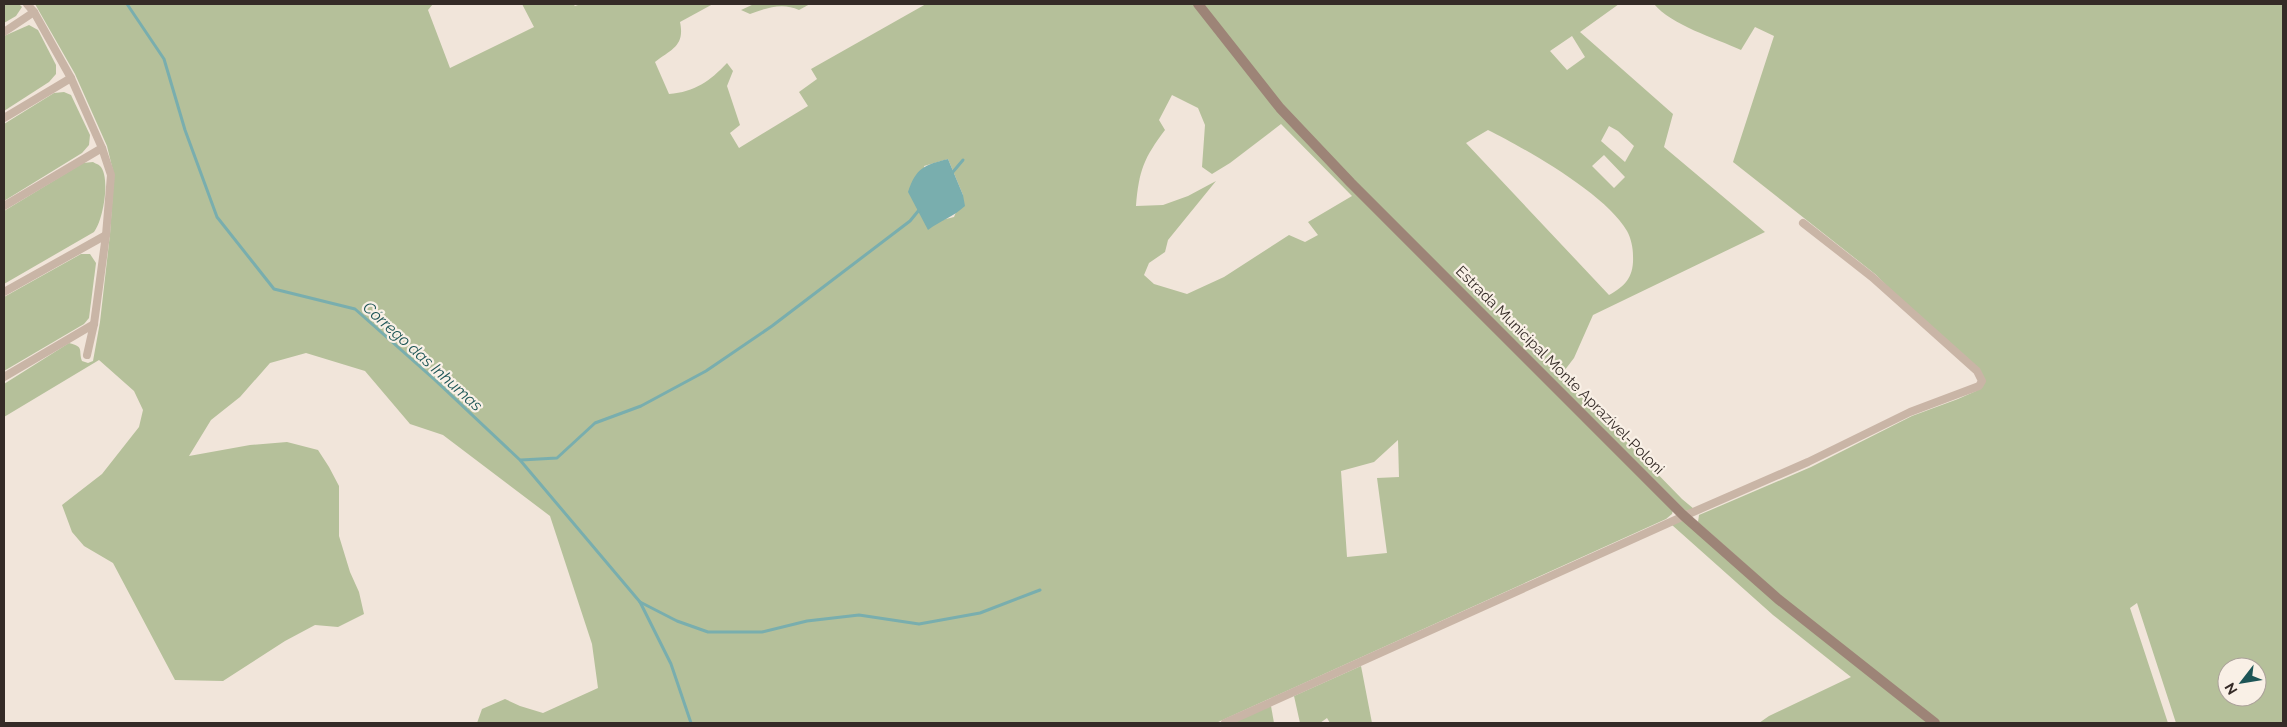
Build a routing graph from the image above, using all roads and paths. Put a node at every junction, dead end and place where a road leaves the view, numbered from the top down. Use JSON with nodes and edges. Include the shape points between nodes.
{"nodes":[{"id":1,"x":27,"y":4,"type":"edge"},
{"id":2,"x":1198,"y":4,"type":"edge"},
{"id":3,"x":34,"y":12,"type":"junction"},
{"id":4,"x":4,"y":32,"type":"edge"},
{"id":5,"x":70,"y":78,"type":"junction"},
{"id":6,"x":4,"y":118,"type":"edge"},
{"id":7,"x":102,"y":148,"type":"junction"},
{"id":8,"x":4,"y":206,"type":"edge"},
{"id":9,"x":1803,"y":223,"type":"dead end"},
{"id":10,"x":106,"y":235,"type":"junction"},
{"id":11,"x":4,"y":292,"type":"edge"},
{"id":12,"x":94,"y":324,"type":"junction"},
{"id":13,"x":87,"y":355,"type":"dead end"},
{"id":14,"x":4,"y":377,"type":"edge"},
{"id":15,"x":1684,"y":516,"type":"junction"},
{"id":16,"x":1225,"y":723,"type":"edge"},
{"id":17,"x":1934,"y":723,"type":"edge"}],
"edges":[{"from":1,"to":3,"type":"street"},
{"from":2,"to":15,"type":"street","name":"Estrada Municipal Monte Aprazível-Poloni","via":[[1280,108],[1351,183]]},
{"from":3,"to":4,"type":"street"},
{"from":3,"to":5,"type":"street"},
{"from":5,"to":6,"type":"street"},
{"from":5,"to":7,"type":"street"},
{"from":7,"to":8,"type":"street"},
{"from":7,"to":10,"type":"street","via":[[111,175]]},
{"from":9,"to":15,"type":"street","via":[[1872,277],[1977,371],[1981,384],[1910,412],[1808,462]]},
{"from":10,"to":11,"type":"street"},
{"from":10,"to":12,"type":"street"},
{"from":12,"to":13,"type":"street"},
{"from":12,"to":14,"type":"street"},
{"from":15,"to":16,"type":"street"},
{"from":15,"to":17,"type":"street","name":"Estrada Municipal Monte Aprazível-Poloni","via":[[1778,599]]}]}
